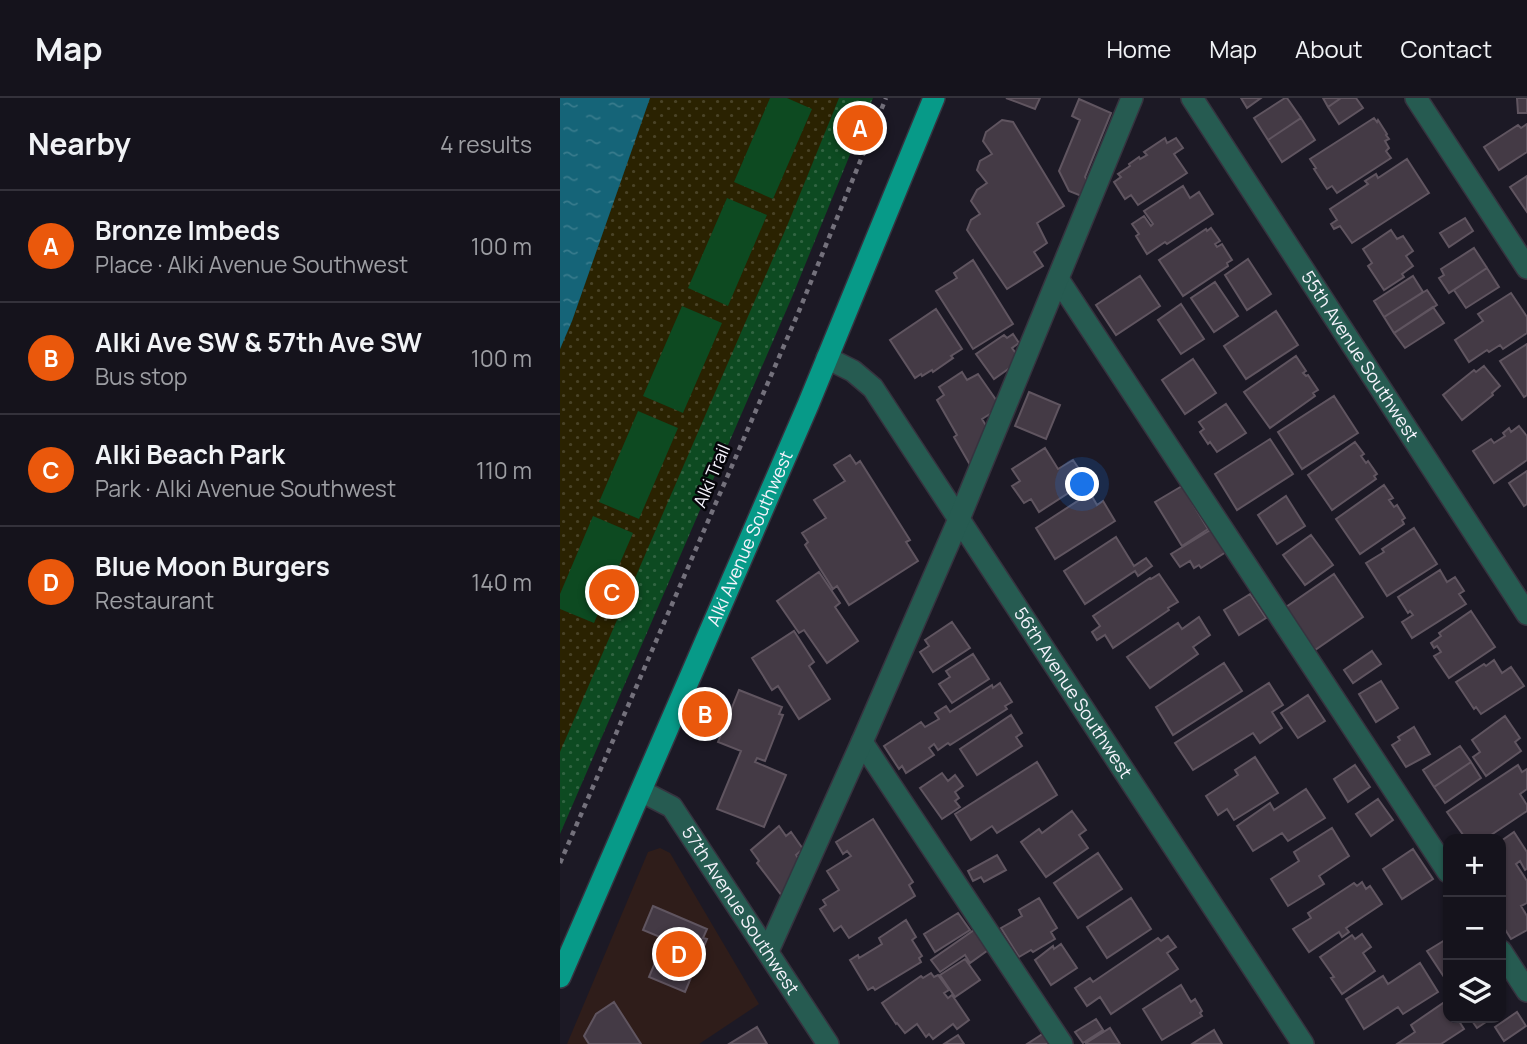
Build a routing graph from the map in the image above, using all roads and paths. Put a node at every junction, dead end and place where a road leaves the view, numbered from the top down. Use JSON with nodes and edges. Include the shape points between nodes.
{"nodes":[{"id":1,"x":886,"y":98,"type":"edge"},
{"id":2,"x":934,"y":98,"type":"edge"},
{"id":3,"x":1132,"y":98,"type":"edge"},
{"id":4,"x":1192,"y":98,"type":"edge"},
{"id":5,"x":1416,"y":98,"type":"edge"},
{"id":6,"x":1527,"y":268,"type":"edge"},
{"id":7,"x":1058,"y":279,"type":"junction"},
{"id":8,"x":827,"y":358,"type":"junction"},
{"id":9,"x":959,"y":519,"type":"junction"},
{"id":10,"x":1527,"y":614,"type":"edge"},
{"id":11,"x":862,"y":742,"type":"junction"},
{"id":12,"x":641,"y":791,"type":"junction"},
{"id":13,"x":560,"y":863,"type":"edge"},
{"id":14,"x":1443,"y":864,"type":"edge"},
{"id":15,"x":768,"y":951,"type":"junction"},
{"id":16,"x":1506,"y":959,"type":"edge"},
{"id":17,"x":560,"y":977,"type":"edge"},
{"id":18,"x":1527,"y":991,"type":"edge"},
{"id":19,"x":828,"y":1044,"type":"edge"},
{"id":20,"x":1062,"y":1044,"type":"edge"},
{"id":21,"x":1303,"y":1044,"type":"edge"}],
"edges":[{"from":1,"to":13,"type":"path","name":"Alki Trail"},
{"from":2,"to":8,"type":"main road","name":"Alki Avenue Southwest"},
{"from":3,"to":7,"type":"street"},
{"from":4,"to":10,"type":"street","name":"55th Avenue Southwest"},
{"from":5,"to":6,"type":"street"},
{"from":7,"to":9,"type":"street"},
{"from":7,"to":14,"type":"street"},
{"from":8,"to":9,"type":"street","name":"56th Avenue Southwest","via":[[873,388]]},
{"from":8,"to":12,"type":"main road","name":"Alki Avenue Southwest"},
{"from":9,"to":11,"type":"street"},
{"from":9,"to":21,"type":"street","name":"56th Avenue Southwest"},
{"from":11,"to":15,"type":"street"},
{"from":11,"to":20,"type":"street"},
{"from":12,"to":15,"type":"street","name":"57th Avenue Southwest","via":[[672,807]]},
{"from":12,"to":17,"type":"main road","name":"Alki Avenue Southwest"},
{"from":15,"to":19,"type":"street","name":"57th Avenue Southwest"},
{"from":16,"to":18,"type":"street"}]}
